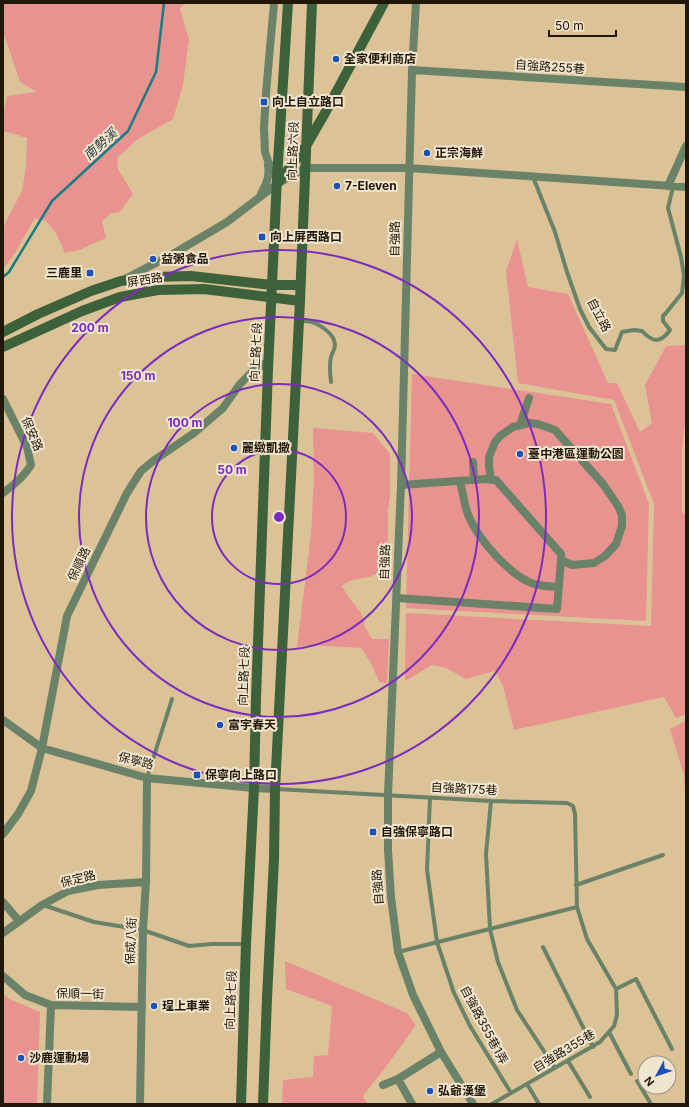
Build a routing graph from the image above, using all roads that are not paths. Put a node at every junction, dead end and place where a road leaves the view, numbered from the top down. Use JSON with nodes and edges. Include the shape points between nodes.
{"nodes":[{"id":1,"x":274,"y":3,"type":"edge"},
{"id":2,"x":288,"y":3,"type":"edge"},
{"id":3,"x":312,"y":3,"type":"edge"},
{"id":4,"x":384,"y":3,"type":"edge"},
{"id":5,"x":416,"y":3,"type":"edge"},
{"id":6,"x":412,"y":70,"type":"junction"},
{"id":7,"x":686,"y":87,"type":"edge"},
{"id":8,"x":306,"y":146,"type":"junction"},
{"id":9,"x":686,"y":146,"type":"edge"},
{"id":10,"x":268,"y":161,"type":"junction"},
{"id":11,"x":305,"y":168,"type":"junction"},
{"id":12,"x":409,"y":168,"type":"junction"},
{"id":13,"x":533,"y":177,"type":"junction"},
{"id":14,"x":277,"y":181,"type":"junction"},
{"id":15,"x":670,"y":186,"type":"junction"},
{"id":16,"x":686,"y":188,"type":"edge"},
{"id":17,"x":259,"y":197,"type":"junction"},
{"id":18,"x":121,"y":281,"type":"junction"},
{"id":19,"x":272,"y":285,"type":"junction"},
{"id":20,"x":300,"y":285,"type":"junction"},
{"id":21,"x":272,"y":298,"type":"junction"},
{"id":22,"x":300,"y":301,"type":"junction"},
{"id":23,"x":299,"y":322,"type":"junction"},
{"id":24,"x":3,"y":332,"type":"edge"},
{"id":25,"x":3,"y":347,"type":"edge"},
{"id":26,"x":269,"y":361,"type":"junction"},
{"id":27,"x":331,"y":382,"type":"dead end"},
{"id":28,"x":529,"y":398,"type":"dead end"},
{"id":29,"x":3,"y":399,"type":"edge"},
{"id":30,"x":520,"y":425,"type":"junction"},
{"id":31,"x":473,"y":462,"type":"dead end"},
{"id":32,"x":474,"y":480,"type":"junction"},
{"id":33,"x":491,"y":480,"type":"junction"},
{"id":34,"x":460,"y":481,"type":"junction"},
{"id":35,"x":401,"y":485,"type":"junction"},
{"id":36,"x":3,"y":493,"type":"edge"},
{"id":37,"x":561,"y":560,"type":"junction"},
{"id":38,"x":559,"y":587,"type":"junction"},
{"id":39,"x":396,"y":598,"type":"junction"},
{"id":40,"x":172,"y":698,"type":"dead end"},
{"id":41,"x":3,"y":720,"type":"edge"},
{"id":42,"x":42,"y":748,"type":"junction"},
{"id":43,"x":147,"y":778,"type":"junction"},
{"id":44,"x":254,"y":788,"type":"junction"},
{"id":45,"x":275,"y":789,"type":"junction"},
{"id":46,"x":388,"y":795,"type":"junction"},
{"id":47,"x":430,"y":798,"type":"junction"},
{"id":48,"x":491,"y":801,"type":"junction"},
{"id":49,"x":3,"y":834,"type":"edge"},
{"id":50,"x":663,"y":854,"type":"dead end"},
{"id":51,"x":146,"y":882,"type":"junction"},
{"id":52,"x":576,"y":885,"type":"junction"},
{"id":53,"x":3,"y":902,"type":"edge"},
{"id":54,"x":42,"y":905,"type":"junction"},
{"id":55,"x":577,"y":907,"type":"junction"},
{"id":56,"x":19,"y":920,"type":"junction"},
{"id":57,"x":490,"y":929,"type":"junction"},
{"id":58,"x":142,"y":930,"type":"junction"},
{"id":59,"x":3,"y":933,"type":"edge"},
{"id":60,"x":437,"y":942,"type":"junction"},
{"id":61,"x":246,"y":944,"type":"junction"},
{"id":62,"x":543,"y":947,"type":"dead end"},
{"id":63,"x":398,"y":952,"type":"junction"},
{"id":64,"x":3,"y":976,"type":"edge"},
{"id":65,"x":616,"y":989,"type":"junction"},
{"id":66,"x":51,"y":1005,"type":"junction"},
{"id":67,"x":142,"y":1007,"type":"junction"},
{"id":68,"x":609,"y":1032,"type":"junction"},
{"id":69,"x":593,"y":1047,"type":"junction"},
{"id":70,"x":672,"y":1049,"type":"dead end"},
{"id":71,"x":441,"y":1052,"type":"junction"},
{"id":72,"x":568,"y":1061,"type":"junction"},
{"id":73,"x":555,"y":1068,"type":"junction"},
{"id":74,"x":631,"y":1074,"type":"dead end"},
{"id":75,"x":398,"y":1079,"type":"junction"},
{"id":76,"x":527,"y":1084,"type":"junction"},
{"id":77,"x":383,"y":1086,"type":"dead end"},
{"id":78,"x":511,"y":1093,"type":"junction"},
{"id":79,"x":646,"y":1095,"type":"edge"},
{"id":80,"x":590,"y":1097,"type":"dead end"},
{"id":81,"x":47,"y":1104,"type":"edge"},
{"id":82,"x":140,"y":1104,"type":"edge"},
{"id":83,"x":241,"y":1104,"type":"edge"},
{"id":84,"x":263,"y":1104,"type":"edge"},
{"id":85,"x":412,"y":1104,"type":"edge"},
{"id":86,"x":473,"y":1104,"type":"edge"},
{"id":87,"x":492,"y":1104,"type":"edge"},
{"id":88,"x":539,"y":1104,"type":"edge"},
{"id":89,"x":651,"y":1104,"type":"edge"}],
"edges":[{"from":1,"to":10,"type":"street","via":[[264,128]]},
{"from":2,"to":14,"type":"main road","name":"向上路六段"},
{"from":3,"to":8,"type":"main road","name":"向上路六段"},
{"from":4,"to":8,"type":"main road"},
{"from":5,"to":6,"type":"street","name":"自強路"},
{"from":6,"to":7,"type":"street","name":"自強路255巷"},
{"from":6,"to":12,"type":"street","name":"自強路"},
{"from":8,"to":11,"type":"main road","name":"向上路六段"},
{"from":8,"to":14,"type":"main road"},
{"from":9,"to":15,"type":"street","name":"自立路"},
{"from":10,"to":14,"type":"street"},
{"from":10,"to":17,"type":"street","via":[[270,172]]},
{"from":11,"to":12,"type":"street"},
{"from":11,"to":14,"type":"street"},
{"from":11,"to":20,"type":"main road","name":"向上路六段"},
{"from":12,"to":13,"type":"street"},
{"from":12,"to":35,"type":"street","name":"自強路"},
{"from":13,"to":15,"type":"street"},
{"from":13,"to":15,"type":"lane","name":"自立路","via":[[555,232],[580,309],[599,341],[606,349],[615,350],[622,332],[642,331],[648,338],[657,340],[666,336],[670,330],[663,321],[663,316],[682,293],[684,276],[668,208]]},
{"from":14,"to":17,"type":"street","name":"屏西路"},
{"from":14,"to":19,"type":"main road","name":"向上路六段"},
{"from":15,"to":16,"type":"street"},
{"from":17,"to":18,"type":"street","name":"屏西路","via":[[227,222]]},
{"from":18,"to":19,"type":"main road","name":"屏西路","via":[[191,276]]},
{"from":18,"to":24,"type":"main road","name":"屏西路","via":[[91,290]]},
{"from":19,"to":20,"type":"main road","name":"屏西路"},
{"from":19,"to":21,"type":"main road","name":"向上路六段"},
{"from":20,"to":22,"type":"main road","name":"向上路六段"},
{"from":21,"to":22,"type":"main road","name":"屏西路"},
{"from":21,"to":25,"type":"main road","name":"屏西路","via":[[204,289],[158,290],[120,298],[82,311]]},
{"from":21,"to":26,"type":"main road","name":"向上路七段"},
{"from":22,"to":23,"type":"main road"},
{"from":23,"to":27,"type":"lane","via":[[312,322],[332,334],[335,344],[331,357]]},
{"from":23,"to":45,"type":"main road"},
{"from":26,"to":42,"type":"street","name":"保順路","via":[[253,371],[223,408],[194,433],[141,471],[127,493],[67,616]]},
{"from":26,"to":44,"type":"main road","name":"向上路七段"},
{"from":28,"to":30,"type":"street"},
{"from":29,"to":36,"type":"street","name":"保安路","via":[[27,447],[31,464],[27,473]]},
{"from":30,"to":33,"type":"street","via":[[512,426],[495,442],[489,456]]},
{"from":30,"to":37,"type":"street","via":[[538,424],[555,430],[612,496],[622,515],[622,526],[616,544],[605,556],[594,563],[572,565]]},
{"from":31,"to":32,"type":"street"},
{"from":32,"to":33,"type":"street"},
{"from":32,"to":34,"type":"street"},
{"from":33,"to":37,"type":"street","via":[[496,480],[561,554]]},
{"from":34,"to":35,"type":"street"},
{"from":34,"to":38,"type":"street","via":[[469,517],[496,555],[521,578]]},
{"from":35,"to":39,"type":"street","name":"自強路"},
{"from":37,"to":38,"type":"street"},
{"from":38,"to":39,"type":"street","via":[[557,609]]},
{"from":39,"to":46,"type":"street","name":"自強路"},
{"from":40,"to":43,"type":"lane"},
{"from":41,"to":42,"type":"street","name":"保寧路"},
{"from":42,"to":43,"type":"street","name":"保寧路"},
{"from":42,"to":49,"type":"street","name":"保順路","via":[[31,791]]},
{"from":43,"to":44,"type":"street","name":"保寧路"},
{"from":43,"to":51,"type":"street","name":"保成八街"},
{"from":44,"to":45,"type":"street","name":"保寧路"},
{"from":44,"to":61,"type":"main road","name":"向上路七段"},
{"from":45,"to":46,"type":"lane","name":"自強路175巷"},
{"from":45,"to":84,"type":"main road"},
{"from":46,"to":47,"type":"lane","name":"自強路175巷"},
{"from":46,"to":63,"type":"street","name":"自強路","via":[[390,897]]},
{"from":47,"to":48,"type":"lane","name":"自強路175巷"},
{"from":47,"to":60,"type":"lane","name":"自強路355巷1弄","via":[[427,870]]},
{"from":48,"to":52,"type":"lane","name":"自強路175巷","via":[[567,803],[573,806]]},
{"from":48,"to":57,"type":"lane","via":[[486,854]]},
{"from":50,"to":52,"type":"lane"},
{"from":51,"to":54,"type":"street","name":"保定路","via":[[98,885],[68,891]]},
{"from":51,"to":58,"type":"street","name":"保成八街"},
{"from":52,"to":55,"type":"lane","name":"自強路175巷"},
{"from":53,"to":56,"type":"street"},
{"from":54,"to":56,"type":"street","name":"保定路"},
{"from":54,"to":58,"type":"lane","via":[[94,922]]},
{"from":55,"to":57,"type":"lane"},
{"from":55,"to":65,"type":"lane","name":"自強路355巷","via":[[587,939]]},
{"from":56,"to":59,"type":"street","name":"保定路"},
{"from":57,"to":60,"type":"lane"},
{"from":57,"to":73,"type":"lane","via":[[498,962],[517,1010]]},
{"from":58,"to":61,"type":"lane","via":[[189,946]]},
{"from":58,"to":67,"type":"street","name":"保成八街"},
{"from":60,"to":63,"type":"lane"},
{"from":60,"to":78,"type":"lane","name":"自強路355巷1弄","via":[[454,993],[470,1026]]},
{"from":61,"to":83,"type":"main road","name":"向上路七段"},
{"from":62,"to":69,"type":"lane"},
{"from":63,"to":71,"type":"street","name":"自強路","via":[[413,995]]},
{"from":64,"to":66,"type":"street","name":"保順一街","via":[[25,994]]},
{"from":65,"to":68,"type":"lane","name":"自強路355巷","via":[[618,1015]]},
{"from":65,"to":70,"type":"lane","via":[[636,979]]},
{"from":66,"to":67,"type":"street","name":"保順一街"},
{"from":66,"to":81,"type":"street"},
{"from":67,"to":82,"type":"street","name":"保成八街"},
{"from":68,"to":69,"type":"lane","name":"自強路355巷"},
{"from":68,"to":74,"type":"lane"},
{"from":69,"to":72,"type":"lane","name":"自強路355巷"},
{"from":71,"to":75,"type":"street"},
{"from":71,"to":86,"type":"street","name":"自強路"},
{"from":72,"to":73,"type":"lane","name":"自強路355巷"},
{"from":72,"to":80,"type":"lane"},
{"from":73,"to":76,"type":"lane","name":"自強路355巷"},
{"from":75,"to":77,"type":"street"},
{"from":75,"to":85,"type":"street"},
{"from":76,"to":78,"type":"lane","name":"自強路355巷"},
{"from":76,"to":88,"type":"lane"},
{"from":78,"to":87,"type":"lane","name":"自強路355巷"},
{"from":79,"to":89,"type":"lane"}]}
